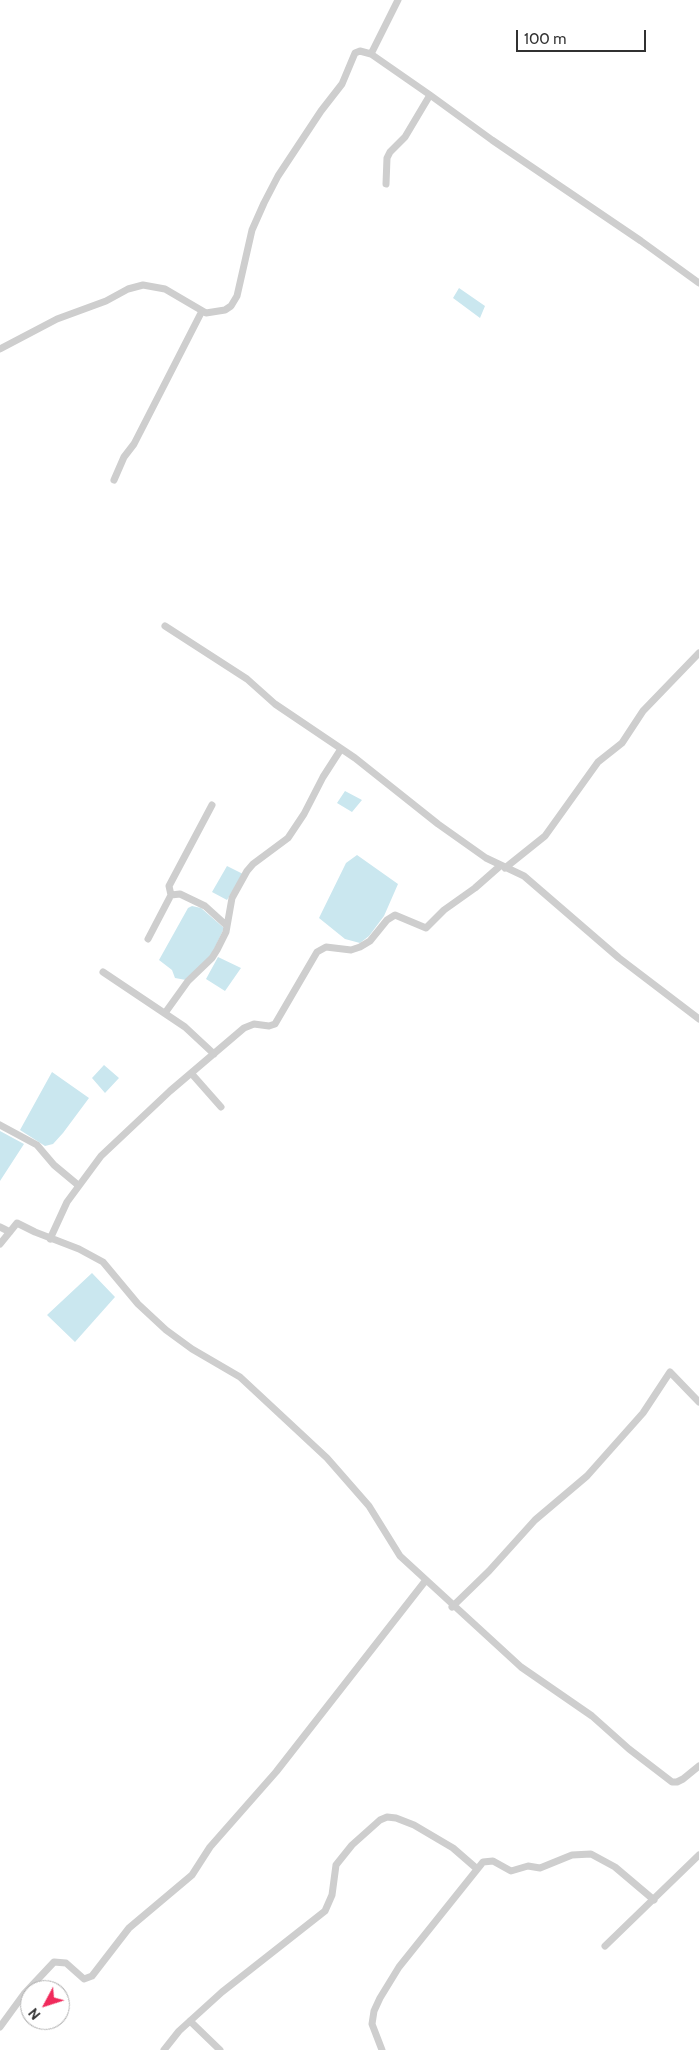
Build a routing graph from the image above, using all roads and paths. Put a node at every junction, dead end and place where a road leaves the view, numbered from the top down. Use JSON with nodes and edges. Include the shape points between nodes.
{"nodes":[{"id":1,"x":398,"y":0,"type":"edge"},
{"id":2,"x":371,"y":54,"type":"junction"},
{"id":3,"x":430,"y":94,"type":"junction"},
{"id":4,"x":386,"y":184,"type":"dead end"},
{"id":5,"x":699,"y":283,"type":"edge"},
{"id":6,"x":202,"y":311,"type":"junction"},
{"id":7,"x":0,"y":349,"type":"edge"},
{"id":8,"x":114,"y":480,"type":"dead end"},
{"id":9,"x":165,"y":626,"type":"dead end"},
{"id":10,"x":699,"y":653,"type":"edge"},
{"id":11,"x":341,"y":749,"type":"junction"},
{"id":12,"x":212,"y":805,"type":"dead end"},
{"id":13,"x":502,"y":867,"type":"junction"},
{"id":14,"x":171,"y":895,"type":"junction"},
{"id":15,"x":226,"y":925,"type":"junction"},
{"id":16,"x":148,"y":939,"type":"dead end"},
{"id":17,"x":102,"y":972,"type":"dead end"},
{"id":18,"x":165,"y":1013,"type":"junction"},
{"id":19,"x":699,"y":1019,"type":"edge"},
{"id":20,"x":214,"y":1054,"type":"junction"},
{"id":21,"x":190,"y":1073,"type":"junction"},
{"id":22,"x":222,"y":1108,"type":"dead end"},
{"id":23,"x":0,"y":1126,"type":"edge"},
{"id":24,"x":78,"y":1185,"type":"junction"},
{"id":25,"x":0,"y":1227,"type":"edge"},
{"id":26,"x":10,"y":1232,"type":"junction"},
{"id":27,"x":50,"y":1238,"type":"junction"},
{"id":28,"x":0,"y":1244,"type":"edge"},
{"id":29,"x":699,"y":1402,"type":"edge"},
{"id":30,"x":426,"y":1580,"type":"junction"},
{"id":31,"x":453,"y":1606,"type":"junction"},
{"id":32,"x":699,"y":1766,"type":"edge"},
{"id":33,"x":699,"y":1855,"type":"edge"},
{"id":34,"x":476,"y":1868,"type":"junction"},
{"id":35,"x":654,"y":1900,"type":"junction"},
{"id":36,"x":606,"y":1946,"type":"dead end"},
{"id":37,"x":190,"y":2021,"type":"junction"},
{"id":38,"x":0,"y":2027,"type":"edge"},
{"id":39,"x":164,"y":2050,"type":"edge"},
{"id":40,"x":220,"y":2050,"type":"edge"},
{"id":41,"x":382,"y":2050,"type":"edge"}],
"edges":[{"from":1,"to":2,"type":"street"},
{"from":2,"to":3,"type":"street"},
{"from":2,"to":6,"type":"street","via":[[356,53],[342,84],[278,176],[252,230],[235,301],[225,310]]},
{"from":3,"to":4,"type":"street","via":[[405,137],[390,152],[386,163]]},
{"from":3,"to":5,"type":"street"},
{"from":6,"to":7,"type":"street","via":[[165,289],[143,286],[128,289],[56,320]]},
{"from":6,"to":8,"type":"street"},
{"from":9,"to":11,"type":"street","via":[[246,679],[274,704]]},
{"from":10,"to":13,"type":"street","via":[[643,712],[622,743],[598,762],[545,836]]},
{"from":11,"to":13,"type":"street","via":[[438,824]]},
{"from":11,"to":15,"type":"street","via":[[288,838],[247,871],[232,898]]},
{"from":12,"to":14,"type":"street","via":[[169,886]]},
{"from":13,"to":19,"type":"street","via":[[524,876],[619,958]]},
{"from":13,"to":20,"type":"street","via":[[439,914],[426,928],[395,915],[360,947],[351,950],[326,947],[318,952],[275,1024],[249,1025]]},
{"from":14,"to":15,"type":"street","via":[[180,894],[205,906]]},
{"from":14,"to":16,"type":"street"},
{"from":15,"to":18,"type":"street","via":[[226,932],[212,958],[188,981]]},
{"from":17,"to":18,"type":"street"},
{"from":18,"to":20,"type":"street","via":[[192,1032]]},
{"from":20,"to":21,"type":"street"},
{"from":21,"to":22,"type":"street"},
{"from":21,"to":24,"type":"street","via":[[100,1156]]},
{"from":23,"to":24,"type":"street","via":[[37,1145]]},
{"from":24,"to":27,"type":"street"},
{"from":25,"to":26,"type":"street"},
{"from":26,"to":27,"type":"street","via":[[17,1223]]},
{"from":26,"to":28,"type":"street"},
{"from":27,"to":30,"type":"street","via":[[103,1262],[138,1304],[166,1330],[256,1390],[346,1479],[369,1506],[400,1556]]},
{"from":29,"to":31,"type":"street","via":[[670,1372],[643,1413],[587,1476],[535,1520]]},
{"from":30,"to":31,"type":"street"},
{"from":30,"to":38,"type":"street","via":[[276,1772],[210,1847],[192,1875],[129,1928],[92,1976],[84,1979],[66,1963],[54,1962],[24,1994]]},
{"from":31,"to":32,"type":"street","via":[[521,1667],[592,1716],[672,1782],[683,1779]]},
{"from":33,"to":35,"type":"street"},
{"from":34,"to":35,"type":"street","via":[[489,1860],[512,1871],[528,1866],[540,1868],[572,1855],[591,1854],[615,1867]]},
{"from":34,"to":37,"type":"street","via":[[453,1848],[414,1825],[396,1818],[380,1820],[352,1845],[336,1865],[332,1895],[325,1911],[237,1979]]},
{"from":34,"to":41,"type":"street","via":[[399,1967],[380,1998],[372,2024]]},
{"from":35,"to":36,"type":"street"},
{"from":37,"to":39,"type":"street"},
{"from":37,"to":40,"type":"street"}]}
